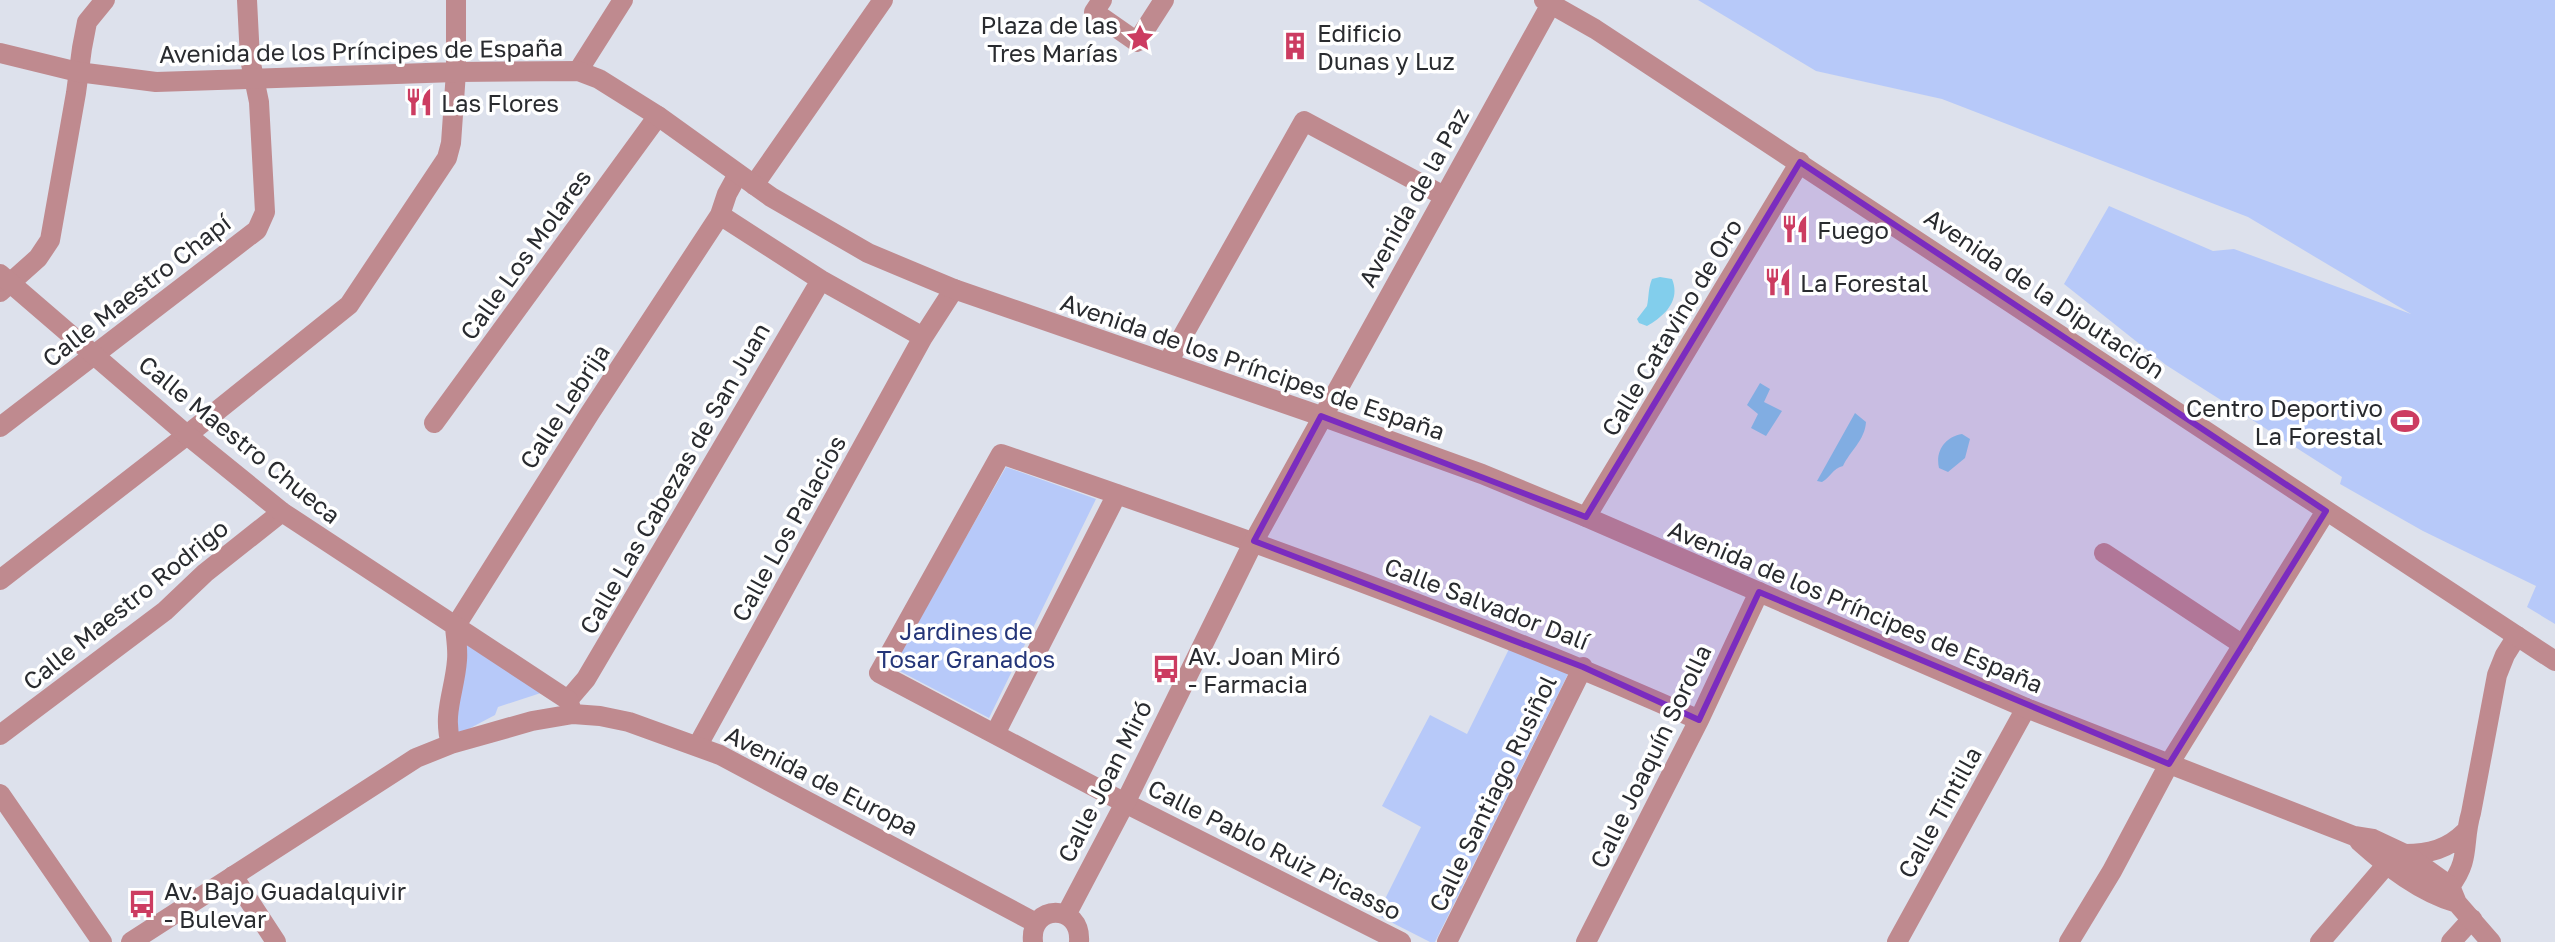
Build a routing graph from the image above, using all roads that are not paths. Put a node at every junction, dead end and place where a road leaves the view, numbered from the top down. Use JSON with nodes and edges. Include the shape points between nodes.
{"nodes":[{"id":1,"x":105,"y":0,"type":"edge"},
{"id":2,"x":247,"y":0,"type":"edge"},
{"id":3,"x":456,"y":0,"type":"edge"},
{"id":4,"x":623,"y":0,"type":"edge"},
{"id":5,"x":883,"y":0,"type":"edge"},
{"id":6,"x":1102,"y":0,"type":"edge"},
{"id":7,"x":1164,"y":0,"type":"edge"},
{"id":8,"x":1548,"y":2,"type":"edge"},
{"id":9,"x":0,"y":53,"type":"edge"},
{"id":10,"x":578,"y":71,"type":"junction"},
{"id":11,"x":78,"y":72,"type":"junction"},
{"id":12,"x":456,"y":72,"type":"junction"},
{"id":13,"x":256,"y":77,"type":"junction"},
{"id":14,"x":658,"y":116,"type":"junction"},
{"id":15,"x":1800,"y":162,"type":"junction"},
{"id":16,"x":746,"y":180,"type":"junction"},
{"id":17,"x":1444,"y":196,"type":"junction"},
{"id":18,"x":720,"y":215,"type":"junction"},
{"id":19,"x":821,"y":280,"type":"junction"},
{"id":20,"x":4,"y":283,"type":"edge"},
{"id":21,"x":954,"y":289,"type":"junction"},
{"id":22,"x":923,"y":337,"type":"junction"},
{"id":23,"x":96,"y":355,"type":"junction"},
{"id":24,"x":1168,"y":362,"type":"junction"},
{"id":25,"x":1321,"y":416,"type":"junction"},
{"id":26,"x":434,"y":423,"type":"dead end"},
{"id":27,"x":0,"y":427,"type":"edge"},
{"id":28,"x":187,"y":435,"type":"junction"},
{"id":29,"x":1117,"y":494,"type":"junction"},
{"id":30,"x":2326,"y":511,"type":"junction"},
{"id":31,"x":282,"y":512,"type":"junction"},
{"id":32,"x":1586,"y":517,"type":"junction"},
{"id":33,"x":1254,"y":541,"type":"junction"},
{"id":34,"x":2104,"y":553,"type":"dead end"},
{"id":35,"x":0,"y":580,"type":"edge"},
{"id":36,"x":1759,"y":592,"type":"junction"},
{"id":37,"x":455,"y":627,"type":"junction"},
{"id":38,"x":2517,"y":636,"type":"junction"},
{"id":39,"x":2243,"y":645,"type":"junction"},
{"id":40,"x":2555,"y":661,"type":"edge"},
{"id":41,"x":1583,"y":667,"type":"junction"},
{"id":42,"x":879,"y":673,"type":"joint"},
{"id":43,"x":570,"y":707,"type":"junction"},
{"id":44,"x":2026,"y":708,"type":"junction"},
{"id":45,"x":1699,"y":720,"type":"junction"},
{"id":46,"x":995,"y":734,"type":"junction"},
{"id":47,"x":0,"y":735,"type":"edge"},
{"id":48,"x":451,"y":744,"type":"junction"},
{"id":49,"x":698,"y":745,"type":"junction"},
{"id":50,"x":2169,"y":764,"type":"junction"},
{"id":51,"x":0,"y":794,"type":"edge"},
{"id":52,"x":1125,"y":803,"type":"junction"},
{"id":53,"x":2459,"y":839,"type":"junction"},
{"id":54,"x":2361,"y":842,"type":"junction"},
{"id":55,"x":2396,"y":859,"type":"junction"},
{"id":56,"x":233,"y":876,"type":"junction"},
{"id":57,"x":2453,"y":895,"type":"junction"},
{"id":58,"x":1066,"y":915,"type":"junction"},
{"id":59,"x":2472,"y":919,"type":"junction"},
{"id":60,"x":1034,"y":932,"type":"edge"},
{"id":61,"x":102,"y":942,"type":"edge"},
{"id":62,"x":131,"y":942,"type":"edge"},
{"id":63,"x":276,"y":942,"type":"edge"},
{"id":64,"x":1079,"y":942,"type":"edge"},
{"id":65,"x":1401,"y":942,"type":"edge"},
{"id":66,"x":1447,"y":942,"type":"edge"},
{"id":67,"x":1586,"y":942,"type":"edge"},
{"id":68,"x":1897,"y":942,"type":"edge"},
{"id":69,"x":2069,"y":942,"type":"edge"},
{"id":70,"x":2320,"y":942,"type":"edge"},
{"id":71,"x":2451,"y":942,"type":"edge"},
{"id":72,"x":2491,"y":942,"type":"edge"}],
"edges":[{"from":1,"to":11,"type":"street","via":[[87,22]]},
{"from":2,"to":13,"type":"street","name":"Calle Maestro Chapí"},
{"from":3,"to":12,"type":"street"},
{"from":4,"to":10,"type":"street"},
{"from":5,"to":16,"type":"street","name":"Calle Lebrija"},
{"from":6,"to":7,"type":"street","via":[[1094,12],[1137,42]]},
{"from":8,"to":15,"type":"street","name":"Avenida de la Diputación"},
{"from":8,"to":17,"type":"street","name":"Avenida de la Paz"},
{"from":9,"to":11,"type":"street","name":"Avenida de los Príncipes de España"},
{"from":10,"to":12,"type":"street","name":"Avenida de los Príncipes de España"},
{"from":10,"to":14,"type":"street","name":"Avenida de los Príncipes de España"},
{"from":11,"to":13,"type":"street","name":"Avenida de los Príncipes de España","via":[[156,82]]},
{"from":11,"to":20,"type":"street","via":[[50,240],[38,258]]},
{"from":12,"to":13,"type":"street","name":"Avenida de los Príncipes de España"},
{"from":12,"to":28,"type":"street","via":[[447,158],[349,305]]},
{"from":13,"to":23,"type":"street","name":"Calle Maestro Chapí","via":[[265,212],[257,230]]},
{"from":14,"to":16,"type":"street","name":"Avenida de los Príncipes de España"},
{"from":14,"to":26,"type":"street","name":"Calle Los Molares"},
{"from":15,"to":30,"type":"street","name":"Avenida de la Diputación"},
{"from":15,"to":32,"type":"street","name":"Calle Catavino de Oro"},
{"from":16,"to":18,"type":"street","name":"Calle Lebrija","via":[[727,194]]},
{"from":16,"to":21,"type":"street","name":"Avenida de los Príncipes de España","via":[[868,253]]},
{"from":17,"to":24,"type":"street","via":[[1304,121]]},
{"from":17,"to":25,"type":"street","name":"Avenida de la Paz"},
{"from":18,"to":19,"type":"street"},
{"from":18,"to":37,"type":"street","name":"Calle Lebrija"},
{"from":19,"to":22,"type":"street"},
{"from":19,"to":43,"type":"street","name":"Calle Las Cabezas de San Juan"},
{"from":20,"to":23,"type":"street","name":"Calle Maestro Chueca"},
{"from":21,"to":22,"type":"street","name":"Calle Los Palacios"},
{"from":21,"to":24,"type":"street","name":"Avenida de los Príncipes de España"},
{"from":22,"to":49,"type":"street","name":"Calle Los Palacios"},
{"from":23,"to":27,"type":"street","name":"Calle Maestro Chapí"},
{"from":23,"to":28,"type":"street","name":"Calle Maestro Chueca"},
{"from":24,"to":25,"type":"street","name":"Avenida de los Príncipes de España"},
{"from":25,"to":32,"type":"street","name":"Avenida de los Príncipes de España"},
{"from":25,"to":33,"type":"street","name":"Calle Joan Miró"},
{"from":28,"to":31,"type":"street","name":"Calle Maestro Chueca"},
{"from":28,"to":35,"type":"street"},
{"from":29,"to":33,"type":"street","name":"Calle Salvador Dalí"},
{"from":29,"to":42,"type":"street","name":"Calle Salvador Dalí","via":[[1001,454]]},
{"from":29,"to":46,"type":"street"},
{"from":30,"to":38,"type":"street","name":"Avenida de la Diputación"},
{"from":30,"to":39,"type":"street"},
{"from":31,"to":37,"type":"street","name":"Calle Maestro Chueca"},
{"from":31,"to":47,"type":"street","name":"Calle Maestro Rodrigo","via":[[165,611]]},
{"from":32,"to":36,"type":"street","name":"Avenida de los Príncipes de España"},
{"from":33,"to":41,"type":"street","name":"Calle Salvador Dalí"},
{"from":33,"to":52,"type":"street","name":"Calle Joan Miró"},
{"from":34,"to":39,"type":"street"},
{"from":36,"to":44,"type":"street","name":"Avenida de los Príncipes de España"},
{"from":36,"to":45,"type":"street","name":"Calle Joaquín Sorolla"},
{"from":37,"to":43,"type":"street","name":"Calle Maestro Chueca"},
{"from":37,"to":48,"type":"street","via":[[458,659],[447,709]]},
{"from":38,"to":40,"type":"street","name":"Avenida de la Diputación"},
{"from":38,"to":53,"type":"street","via":[[2497,675],[2471,813]]},
{"from":39,"to":50,"type":"street"},
{"from":41,"to":45,"type":"street","name":"Calle Salvador Dalí"},
{"from":41,"to":66,"type":"street","name":"Calle Santiago Rusiñol"},
{"from":42,"to":46,"type":"street","name":"Calle Pablo Ruiz Picasso"},
{"from":43,"to":48,"type":"street"},
{"from":43,"to":49,"type":"street","name":"Avenida de Europa"},
{"from":44,"to":50,"type":"street","name":"Avenida de los Príncipes de España"},
{"from":44,"to":68,"type":"street","name":"Calle Tintilla"},
{"from":45,"to":67,"type":"street","name":"Calle Joaquín Sorolla"},
{"from":46,"to":52,"type":"street","name":"Calle Pablo Ruiz Picasso"},
{"from":48,"to":56,"type":"street","via":[[391,773]]},
{"from":49,"to":60,"type":"street","name":"Avenida de Europa","via":[[1020,912]]},
{"from":50,"to":54,"type":"street","name":"Avenida de los Príncipes de España"},
{"from":50,"to":69,"type":"street"},
{"from":51,"to":61,"type":"street"},
{"from":52,"to":58,"type":"street","name":"Calle Joan Miró"},
{"from":52,"to":65,"type":"street","name":"Calle Pablo Ruiz Picasso"},
{"from":53,"to":55,"type":"street"},
{"from":53,"to":57,"type":"street","via":[[2466,850]]},
{"from":54,"to":55,"type":"street","name":"Avenida de los Príncipes de España","via":[[2373,839]]},
{"from":54,"to":57,"type":"street"},
{"from":55,"to":57,"type":"street","name":"Avenida de los Príncipes de España","via":[[2434,896]]},
{"from":55,"to":70,"type":"street"},
{"from":56,"to":62,"type":"street"},
{"from":56,"to":63,"type":"street"},
{"from":57,"to":59,"type":"street","name":"Avenida de los Príncipes de España"},
{"from":58,"to":60,"type":"street","via":[[1040,918]]},
{"from":58,"to":64,"type":"street","via":[[1077,925]]},
{"from":59,"to":71,"type":"street"},
{"from":59,"to":72,"type":"street","name":"Avenida de los Príncipes de España"}]}
